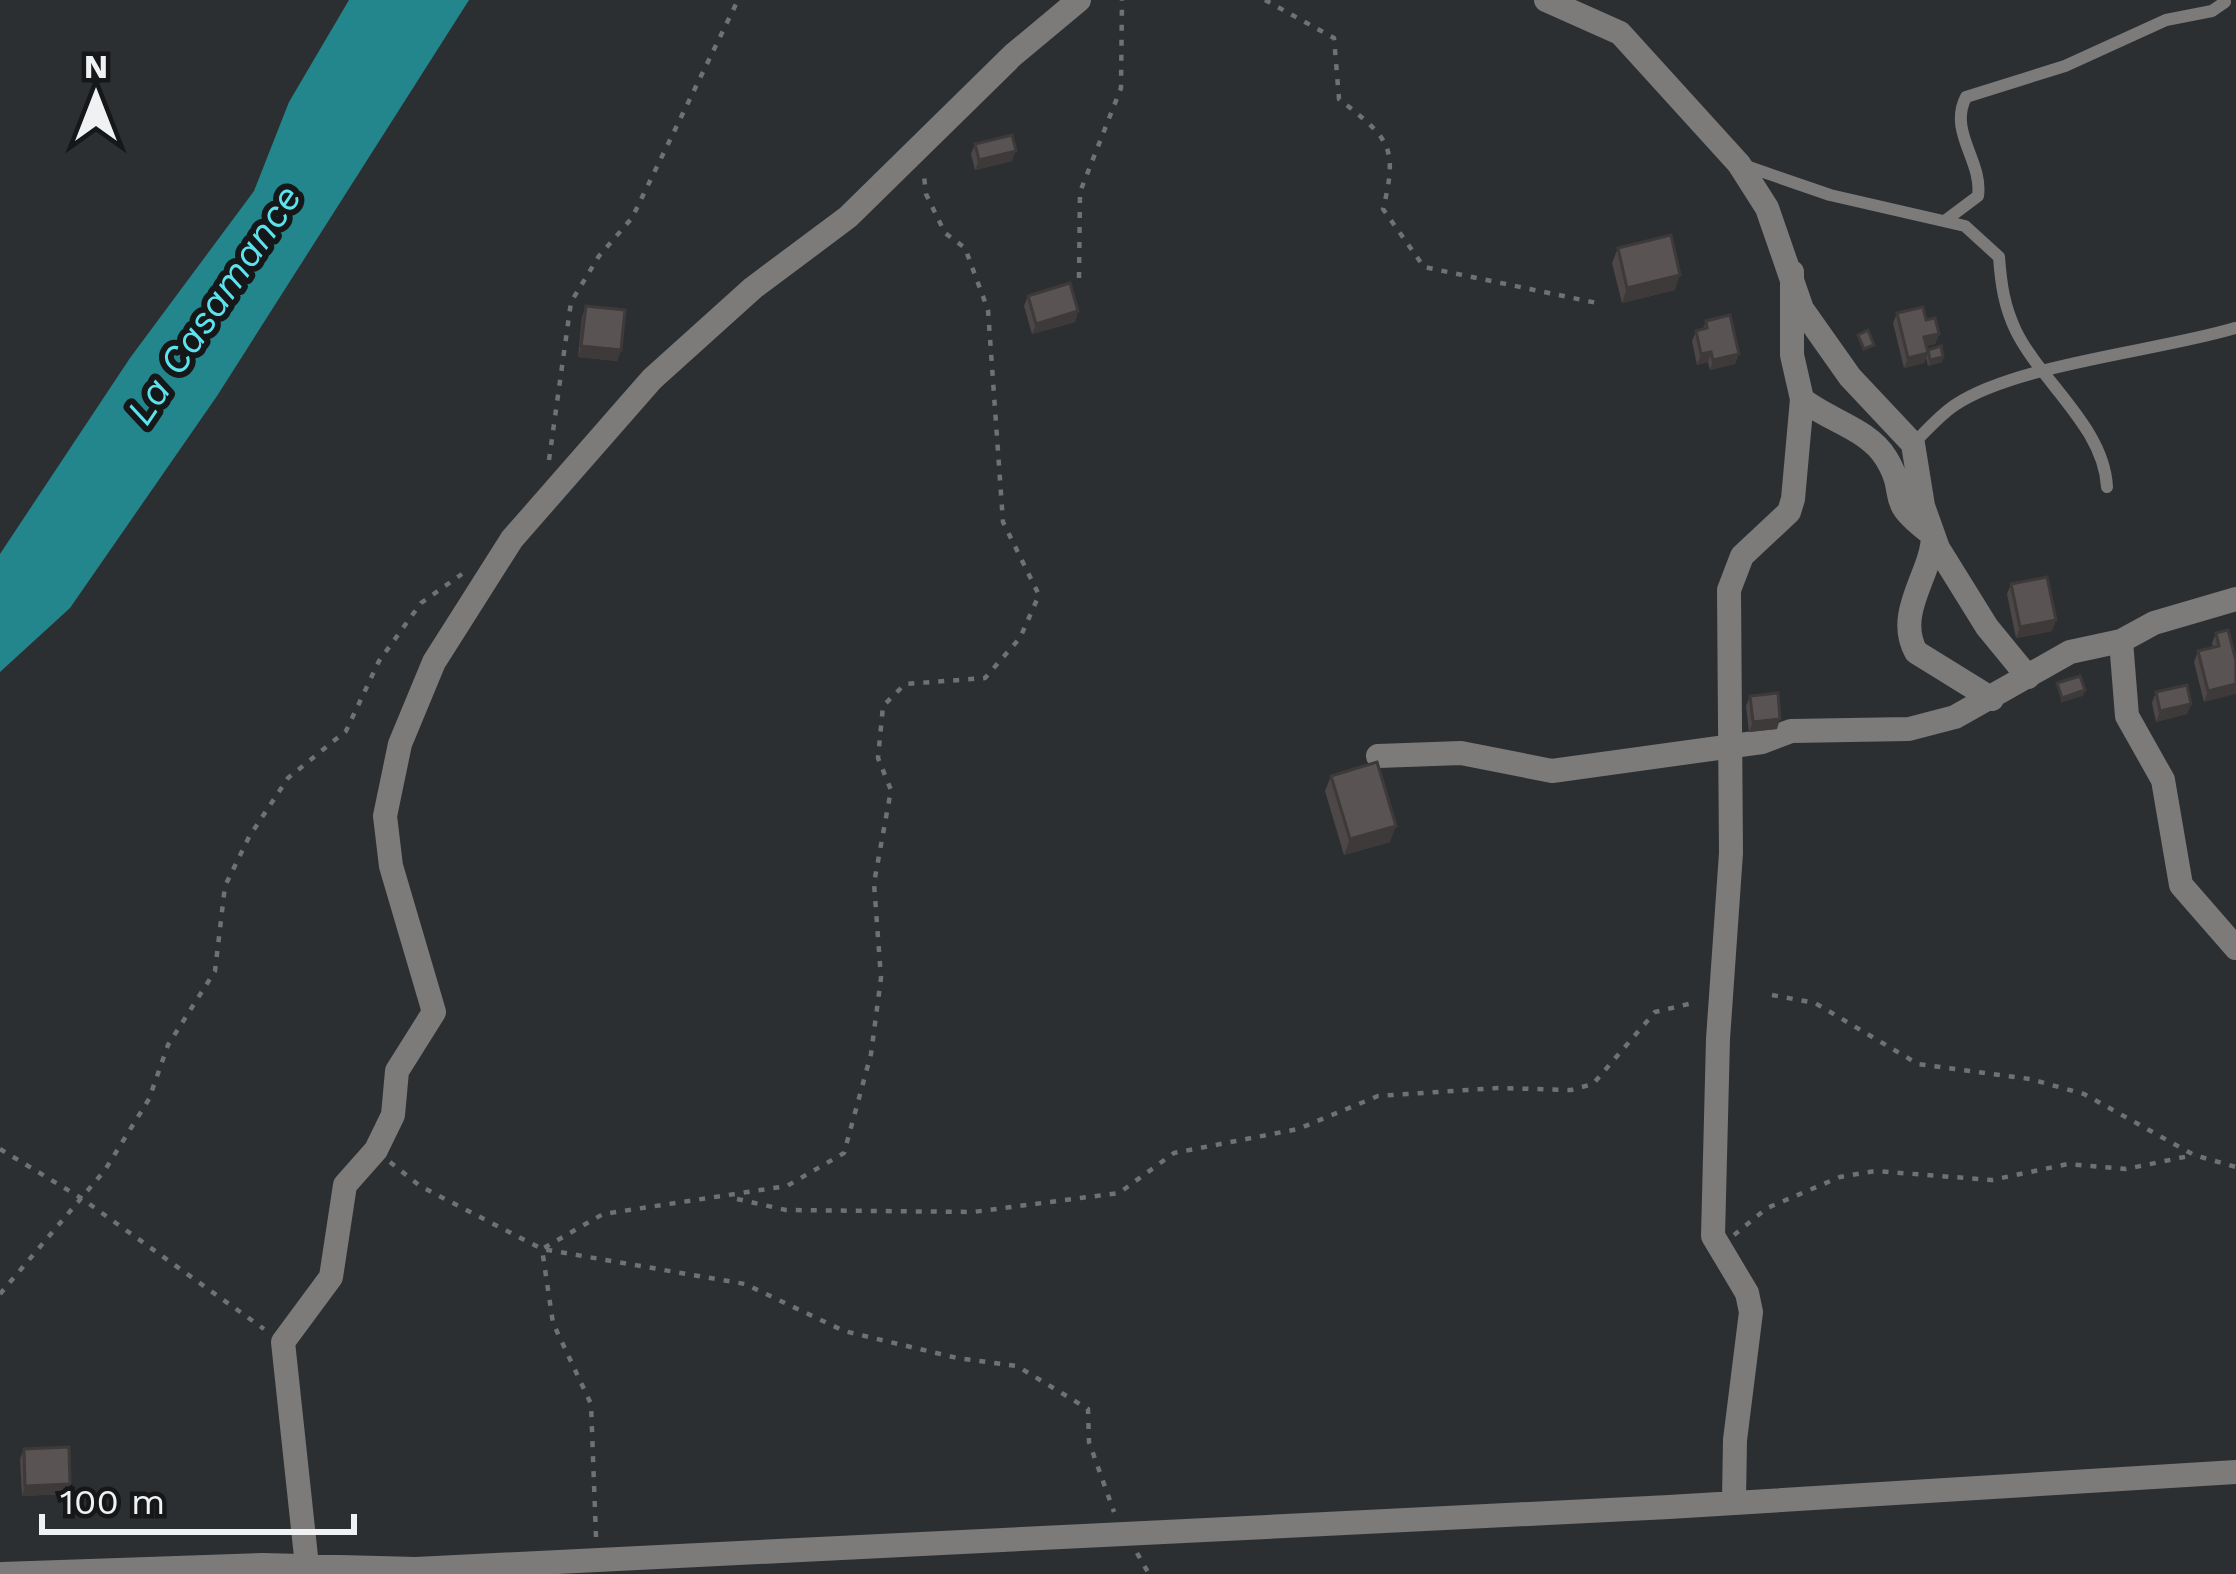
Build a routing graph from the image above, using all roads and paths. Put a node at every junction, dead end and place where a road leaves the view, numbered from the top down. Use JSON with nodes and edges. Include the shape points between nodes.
{"nodes":[{"id":1,"x":738,"y":0,"type":"edge"},
{"id":2,"x":1079,"y":0,"type":"edge"},
{"id":3,"x":1122,"y":0,"type":"edge"},
{"id":4,"x":1265,"y":0,"type":"edge"},
{"id":5,"x":1546,"y":0,"type":"edge"},
{"id":6,"x":2225,"y":2,"type":"edge"},
{"id":7,"x":922,"y":148,"type":"junction"},
{"id":8,"x":1739,"y":164,"type":"junction"},
{"id":9,"x":1946,"y":220,"type":"junction"},
{"id":10,"x":1792,"y":272,"type":"junction"},
{"id":11,"x":1079,"y":278,"type":"dead end"},
{"id":12,"x":1597,"y":303,"type":"dead end"},
{"id":13,"x":2235,"y":328,"type":"edge"},
{"id":14,"x":2043,"y":371,"type":"junction"},
{"id":15,"x":1802,"y":398,"type":"junction"},
{"id":16,"x":1913,"y":444,"type":"junction"},
{"id":17,"x":546,"y":471,"type":"dead end"},
{"id":18,"x":2107,"y":487,"type":"dead end"},
{"id":19,"x":1934,"y":535,"type":"junction"},
{"id":20,"x":476,"y":564,"type":"dead end"},
{"id":21,"x":2236,"y":599,"type":"edge"},
{"id":22,"x":2121,"y":641,"type":"junction"},
{"id":23,"x":2028,"y":676,"type":"junction"},
{"id":24,"x":1992,"y":699,"type":"junction"},
{"id":25,"x":1733,"y":747,"type":"junction"},
{"id":26,"x":1378,"y":756,"type":"dead end"},
{"id":27,"x":2236,"y":948,"type":"edge"},
{"id":28,"x":1772,"y":995,"type":"dead end"},
{"id":29,"x":1721,"y":997,"type":"junction"},
{"id":30,"x":0,"y":1149,"type":"edge"},
{"id":31,"x":376,"y":1150,"type":"junction"},
{"id":32,"x":2194,"y":1155,"type":"junction"},
{"id":33,"x":2236,"y":1167,"type":"edge"},
{"id":34,"x":81,"y":1198,"type":"junction"},
{"id":35,"x":731,"y":1198,"type":"junction"},
{"id":36,"x":542,"y":1249,"type":"junction"},
{"id":37,"x":1720,"y":1254,"type":"junction"},
{"id":38,"x":0,"y":1294,"type":"edge"},
{"id":39,"x":284,"y":1342,"type":"junction"},
{"id":40,"x":2236,"y":1472,"type":"edge"},
{"id":41,"x":1734,"y":1499,"type":"junction"},
{"id":42,"x":1125,"y":1532,"type":"junction"},
{"id":43,"x":597,"y":1561,"type":"junction"},
{"id":44,"x":307,"y":1566,"type":"junction"},
{"id":45,"x":2,"y":1574,"type":"edge"},
{"id":46,"x":1149,"y":1574,"type":"edge"}],
"edges":[{"from":1,"to":17,"type":"path","via":[[632,218],[571,302]]},
{"from":2,"to":7,"type":"street"},
{"from":3,"to":11,"type":"path","via":[[1121,88],[1080,192]]},
{"from":4,"to":12,"type":"path","via":[[1334,38],[1339,99],[1381,133],[1394,161],[1383,208],[1424,267]]},
{"from":5,"to":8,"type":"street","via":[[1621,33]]},
{"from":6,"to":9,"type":"lane","via":[[1966,97],[1958,121],[1978,196]]},
{"from":7,"to":31,"type":"street","via":[[652,379],[512,538],[434,662],[400,744],[386,816],[391,866],[434,1012],[398,1071],[393,1115]]},
{"from":7,"to":35,"type":"path","via":[[926,194],[945,233],[965,248],[988,310],[1003,522],[1039,595],[1020,638],[986,678],[904,684],[883,706],[878,758],[891,790],[874,883],[881,978],[844,1153],[787,1186]]},
{"from":8,"to":9,"type":"lane","via":[[1830,195]]},
{"from":8,"to":10,"type":"street"},
{"from":9,"to":14,"type":"lane","via":[[1999,257],[2001,295]]},
{"from":10,"to":15,"type":"street","via":[[1792,355]]},
{"from":10,"to":16,"type":"street","via":[[1802,309],[1826,344]]},
{"from":13,"to":14,"type":"lane"},
{"from":14,"to":16,"type":"lane","via":[[1956,404]]},
{"from":14,"to":18,"type":"lane","via":[[2099,453]]},
{"from":15,"to":19,"type":"street","via":[[1866,437],[1887,459],[1900,510]]},
{"from":15,"to":25,"type":"street","via":[[1789,512],[1742,556],[1729,590]]},
{"from":16,"to":19,"type":"street"},
{"from":19,"to":23,"type":"street","via":[[1988,627]]},
{"from":19,"to":24,"type":"street","via":[[1910,641]]},
{"from":20,"to":34,"type":"path","via":[[421,603],[379,661],[346,731],[288,778],[249,837],[225,886],[215,970],[168,1046],[149,1099]]},
{"from":21,"to":22,"type":"street"},
{"from":22,"to":23,"type":"street","via":[[2070,652]]},
{"from":22,"to":27,"type":"street","via":[[2127,716],[2163,780],[2181,884]]},
{"from":23,"to":24,"type":"street"},
{"from":24,"to":25,"type":"street","via":[[1909,729],[1791,731]]},
{"from":25,"to":26,"type":"street","via":[[1552,771],[1461,753]]},
{"from":25,"to":29,"type":"street"},
{"from":28,"to":32,"type":"path","via":[[1815,1003],[1918,1064],[2084,1094]]},
{"from":29,"to":35,"type":"path","via":[[1655,1012],[1593,1084],[1378,1096],[1298,1129],[1174,1153],[1120,1193],[973,1212],[786,1210]]},
{"from":29,"to":37,"type":"street","via":[[1713,1236]]},
{"from":30,"to":34,"type":"path"},
{"from":31,"to":36,"type":"path","via":[[420,1186]]},
{"from":31,"to":39,"type":"street","via":[[345,1185],[331,1276]]},
{"from":32,"to":33,"type":"path"},
{"from":32,"to":37,"type":"path","via":[[2126,1169],[2068,1164],[1991,1180],[1874,1171],[1840,1177],[1742,1224]]},
{"from":34,"to":38,"type":"path"},
{"from":34,"to":39,"type":"path"},
{"from":35,"to":36,"type":"path","via":[[603,1214]]},
{"from":36,"to":42,"type":"path","via":[[745,1284],[844,1331],[1017,1366],[1088,1409],[1089,1442]]},
{"from":36,"to":43,"type":"path","via":[[553,1323],[591,1404]]},
{"from":37,"to":41,"type":"street","via":[[1751,1312]]},
{"from":39,"to":44,"type":"street"},
{"from":40,"to":41,"type":"street"},
{"from":41,"to":42,"type":"street"},
{"from":42,"to":43,"type":"street"},
{"from":42,"to":46,"type":"path"},
{"from":43,"to":44,"type":"street"},
{"from":44,"to":45,"type":"street"}]}
